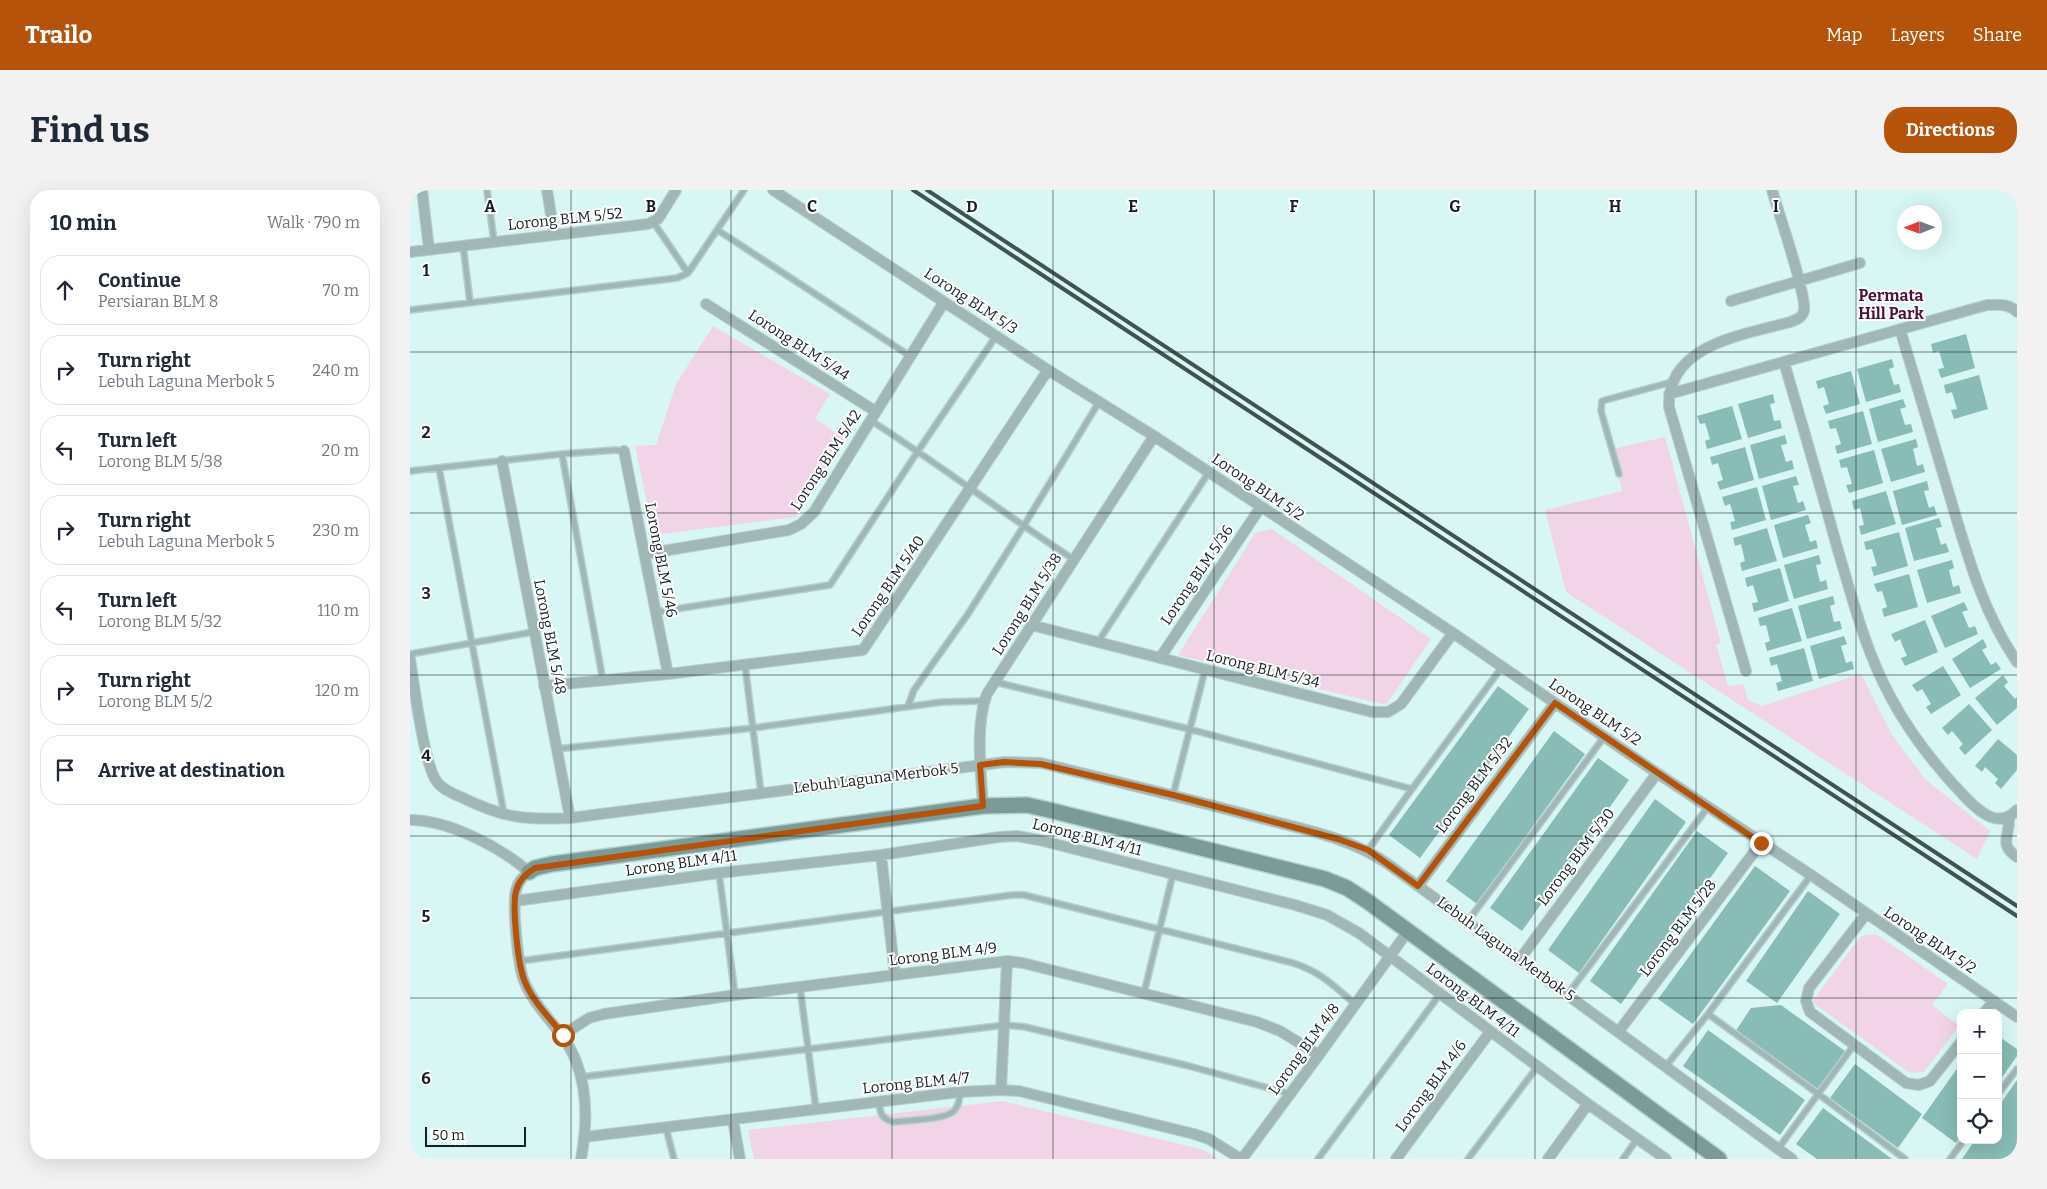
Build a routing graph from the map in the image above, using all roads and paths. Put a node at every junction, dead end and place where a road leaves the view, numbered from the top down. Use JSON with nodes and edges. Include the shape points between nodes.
{"nodes":[{"id":1,"x":422,"y":190,"type":"edge"},
{"id":2,"x":487,"y":190,"type":"edge"},
{"id":3,"x":547,"y":190,"type":"edge"},
{"id":4,"x":676,"y":190,"type":"edge"},
{"id":5,"x":744,"y":190,"type":"edge"},
{"id":6,"x":773,"y":190,"type":"edge"},
{"id":7,"x":1772,"y":190,"type":"edge"},
{"id":8,"x":654,"y":222,"type":"junction"},
{"id":9,"x":718,"y":231,"type":"junction"},
{"id":10,"x":554,"y":234,"type":"junction"},
{"id":11,"x":494,"y":242,"type":"junction"},
{"id":12,"x":463,"y":245,"type":"junction"},
{"id":13,"x":429,"y":249,"type":"junction"},
{"id":14,"x":410,"y":252,"type":"edge"},
{"id":15,"x":1860,"y":263,"type":"dead end"},
{"id":16,"x":688,"y":273,"type":"junction"},
{"id":17,"x":1798,"y":281,"type":"junction"},
{"id":18,"x":1731,"y":301,"type":"dead end"},
{"id":19,"x":470,"y":302,"type":"junction"},
{"id":20,"x":944,"y":302,"type":"junction"},
{"id":21,"x":706,"y":304,"type":"dead end"},
{"id":22,"x":410,"y":310,"type":"edge"},
{"id":23,"x":2017,"y":312,"type":"edge"},
{"id":24,"x":1900,"y":329,"type":"junction"},
{"id":25,"x":996,"y":335,"type":"junction"},
{"id":26,"x":910,"y":356,"type":"junction"},
{"id":27,"x":1784,"y":362,"type":"junction"},
{"id":28,"x":1048,"y":370,"type":"junction"},
{"id":29,"x":1672,"y":382,"type":"junction"},
{"id":30,"x":1669,"y":394,"type":"junction"},
{"id":31,"x":1099,"y":402,"type":"junction"},
{"id":32,"x":872,"y":415,"type":"junction"},
{"id":33,"x":1154,"y":436,"type":"junction"},
{"id":34,"x":918,"y":450,"type":"junction"},
{"id":35,"x":624,"y":451,"type":"joint"},
{"id":36,"x":562,"y":454,"type":"junction"},
{"id":37,"x":502,"y":461,"type":"junction"},
{"id":38,"x":439,"y":468,"type":"junction"},
{"id":39,"x":410,"y":471,"type":"edge"},
{"id":40,"x":1209,"y":472,"type":"junction"},
{"id":41,"x":1619,"y":474,"type":"dead end"},
{"id":42,"x":970,"y":489,"type":"junction"},
{"id":43,"x":1260,"y":508,"type":"junction"},
{"id":44,"x":1024,"y":527,"type":"junction"},
{"id":45,"x":645,"y":554,"type":"junction"},
{"id":46,"x":1073,"y":559,"type":"junction"},
{"id":47,"x":656,"y":612,"type":"junction"},
{"id":48,"x":1031,"y":625,"type":"junction"},
{"id":49,"x":534,"y":632,"type":"junction"},
{"id":50,"x":1452,"y":633,"type":"junction"},
{"id":51,"x":470,"y":643,"type":"junction"},
{"id":52,"x":1098,"y":643,"type":"junction"},
{"id":53,"x":410,"y":654,"type":"edge"},
{"id":54,"x":1160,"y":658,"type":"junction"},
{"id":55,"x":410,"y":659,"type":"edge"},
{"id":56,"x":2017,"y":662,"type":"edge"},
{"id":57,"x":745,"y":665,"type":"junction"},
{"id":58,"x":1502,"y":667,"type":"junction"},
{"id":59,"x":1205,"y":669,"type":"junction"},
{"id":60,"x":1746,"y":671,"type":"dead end"},
{"id":61,"x":668,"y":674,"type":"junction"},
{"id":62,"x":603,"y":680,"type":"junction"},
{"id":63,"x":995,"y":682,"type":"junction"},
{"id":64,"x":544,"y":686,"type":"junction"},
{"id":65,"x":984,"y":701,"type":"junction"},
{"id":66,"x":1555,"y":703,"type":"junction"},
{"id":67,"x":908,"y":706,"type":"junction"},
{"id":68,"x":753,"y":728,"type":"junction"},
{"id":69,"x":1189,"y":729,"type":"junction"},
{"id":70,"x":1604,"y":737,"type":"junction"},
{"id":71,"x":556,"y":749,"type":"junction"},
{"id":72,"x":980,"y":765,"type":"junction"},
{"id":73,"x":1657,"y":773,"type":"junction"},
{"id":74,"x":1412,"y":790,"type":"junction"},
{"id":75,"x":761,"y":793,"type":"junction"},
{"id":76,"x":1173,"y":795,"type":"junction"},
{"id":77,"x":983,"y":806,"type":"junction"},
{"id":78,"x":1708,"y":807,"type":"junction"},
{"id":79,"x":2017,"y":810,"type":"edge"},
{"id":80,"x":504,"y":815,"type":"junction"},
{"id":81,"x":570,"y":818,"type":"junction"},
{"id":82,"x":2009,"y":818,"type":"junction"},
{"id":83,"x":410,"y":820,"type":"edge"},
{"id":84,"x":1761,"y":843,"type":"junction"},
{"id":85,"x":1368,"y":850,"type":"junction"},
{"id":86,"x":882,"y":855,"type":"junction"},
{"id":87,"x":2017,"y":857,"type":"edge"},
{"id":88,"x":529,"y":872,"type":"junction"},
{"id":89,"x":720,"y":873,"type":"junction"},
{"id":90,"x":1173,"y":874,"type":"junction"},
{"id":91,"x":1811,"y":875,"type":"junction"},
{"id":92,"x":1418,"y":886,"type":"junction"},
{"id":93,"x":515,"y":901,"type":"junction"},
{"id":94,"x":888,"y":911,"type":"junction"},
{"id":95,"x":1866,"y":914,"type":"junction"},
{"id":96,"x":1468,"y":921,"type":"junction"},
{"id":97,"x":1159,"y":931,"type":"junction"},
{"id":98,"x":1408,"y":931,"type":"junction"},
{"id":99,"x":728,"y":934,"type":"junction"},
{"id":100,"x":1390,"y":956,"type":"junction"},
{"id":101,"x":1520,"y":959,"type":"junction"},
{"id":102,"x":520,"y":961,"type":"junction"},
{"id":103,"x":1007,"y":961,"type":"junction"},
{"id":104,"x":895,"y":975,"type":"junction"},
{"id":105,"x":800,"y":987,"type":"junction"},
{"id":106,"x":1144,"y":993,"type":"junction"},
{"id":107,"x":1440,"y":994,"type":"junction"},
{"id":108,"x":1568,"y":994,"type":"junction"},
{"id":109,"x":735,"y":995,"type":"junction"},
{"id":110,"x":1994,"y":1001,"type":"junction"},
{"id":111,"x":1356,"y":1005,"type":"junction"},
{"id":112,"x":1987,"y":1009,"type":"edge"},
{"id":113,"x":1708,"y":1014,"type":"junction"},
{"id":114,"x":2017,"y":1017,"type":"edge"},
{"id":115,"x":1005,"y":1025,"type":"junction"},
{"id":116,"x":1619,"y":1031,"type":"junction"},
{"id":117,"x":1490,"y":1032,"type":"junction"},
{"id":118,"x":563,"y":1035,"type":"junction"},
{"id":119,"x":1854,"y":1044,"type":"junction"},
{"id":120,"x":807,"y":1047,"type":"junction"},
{"id":121,"x":1957,"y":1047,"type":"edge"},
{"id":122,"x":1319,"y":1055,"type":"junction"},
{"id":123,"x":1537,"y":1066,"type":"junction"},
{"id":124,"x":1666,"y":1066,"type":"junction"},
{"id":125,"x":2017,"y":1069,"type":"edge"},
{"id":126,"x":581,"y":1076,"type":"junction"},
{"id":127,"x":2002,"y":1089,"type":"edge"},
{"id":128,"x":1001,"y":1090,"type":"junction"},
{"id":129,"x":960,"y":1092,"type":"junction"},
{"id":130,"x":1817,"y":1093,"type":"junction"},
{"id":131,"x":1290,"y":1094,"type":"junction"},
{"id":132,"x":879,"y":1102,"type":"junction"},
{"id":133,"x":1588,"y":1104,"type":"junction"},
{"id":134,"x":816,"y":1109,"type":"junction"},
{"id":135,"x":733,"y":1120,"type":"junction"},
{"id":136,"x":666,"y":1128,"type":"junction"},
{"id":137,"x":584,"y":1137,"type":"junction"},
{"id":138,"x":1638,"y":1138,"type":"junction"},
{"id":139,"x":1961,"y":1144,"type":"edge"},
{"id":140,"x":1777,"y":1149,"type":"junction"},
{"id":141,"x":581,"y":1159,"type":"edge"},
{"id":142,"x":674,"y":1159,"type":"edge"},
{"id":143,"x":740,"y":1159,"type":"edge"},
{"id":144,"x":1242,"y":1159,"type":"edge"},
{"id":145,"x":1318,"y":1159,"type":"edge"},
{"id":146,"x":1396,"y":1159,"type":"edge"},
{"id":147,"x":1468,"y":1159,"type":"edge"},
{"id":148,"x":1548,"y":1159,"type":"edge"},
{"id":149,"x":1623,"y":1159,"type":"edge"},
{"id":150,"x":1666,"y":1159,"type":"edge"},
{"id":151,"x":1719,"y":1159,"type":"edge"},
{"id":152,"x":1792,"y":1159,"type":"edge"},
{"id":153,"x":1905,"y":1159,"type":"edge"},
{"id":154,"x":1950,"y":1159,"type":"edge"}],
"edges":[{"from":1,"to":13,"type":"street"},
{"from":2,"to":11,"type":"lane"},
{"from":3,"to":10,"type":"street"},
{"from":4,"to":8,"type":"street"},
{"from":5,"to":9,"type":"lane"},
{"from":6,"to":20,"type":"street","name":"Lorong BLM 5/3"},
{"from":7,"to":17,"type":"street"},
{"from":8,"to":10,"type":"street","name":"Lorong BLM 5/52"},
{"from":8,"to":16,"type":"lane"},
{"from":9,"to":16,"type":"lane"},
{"from":9,"to":26,"type":"lane"},
{"from":10,"to":11,"type":"street","name":"Lorong BLM 5/52"},
{"from":11,"to":12,"type":"street","name":"Lorong BLM 5/52"},
{"from":12,"to":13,"type":"street","name":"Lorong BLM 5/52"},
{"from":12,"to":19,"type":"lane"},
{"from":13,"to":14,"type":"street","name":"Lorong BLM 5/52"},
{"from":15,"to":17,"type":"street"},
{"from":16,"to":19,"type":"lane","via":[[677,278]]},
{"from":17,"to":18,"type":"street"},
{"from":17,"to":29,"type":"street","via":[[1804,307],[1799,319],[1716,343],[1682,366]]},
{"from":19,"to":22,"type":"lane"},
{"from":20,"to":25,"type":"street","name":"Lorong BLM 5/3"},
{"from":20,"to":26,"type":"street","name":"Lorong BLM 5/42"},
{"from":21,"to":32,"type":"street","name":"Lorong BLM 5/44"},
{"from":23,"to":24,"type":"street","via":[[2003,304],[1987,305]]},
{"from":24,"to":27,"type":"street"},
{"from":24,"to":56,"type":"street","via":[[1981,594],[1994,624]]},
{"from":25,"to":28,"type":"street","name":"Lorong BLM 5/3"},
{"from":25,"to":34,"type":"lane"},
{"from":26,"to":32,"type":"street","name":"Lorong BLM 5/42"},
{"from":27,"to":30,"type":"street"},
{"from":27,"to":82,"type":"street","via":[[1852,600],[1872,659],[1890,696],[1929,755],[1973,805],[1986,816]]},
{"from":28,"to":31,"type":"street","name":"Lorong BLM 5/3"},
{"from":28,"to":42,"type":"street","name":"Lorong BLM 5/40"},
{"from":29,"to":30,"type":"street"},
{"from":29,"to":41,"type":"lane","via":[[1602,401],[1601,411]]},
{"from":30,"to":60,"type":"street","via":[[1669,407]]},
{"from":31,"to":33,"type":"street","name":"Lorong BLM 5/3"},
{"from":31,"to":44,"type":"lane"},
{"from":32,"to":34,"type":"lane"},
{"from":32,"to":45,"type":"street","name":"Lorong BLM 5/42","via":[[814,512],[801,524],[789,530]]},
{"from":33,"to":40,"type":"street","name":"Lorong BLM 5/2"},
{"from":33,"to":46,"type":"street","name":"Lorong BLM 5/38"},
{"from":34,"to":42,"type":"lane"},
{"from":34,"to":47,"type":"lane","via":[[830,585]]},
{"from":35,"to":36,"type":"lane"},
{"from":35,"to":45,"type":"street","name":"Lorong BLM 5/46"},
{"from":36,"to":37,"type":"lane"},
{"from":36,"to":62,"type":"lane"},
{"from":37,"to":38,"type":"lane"},
{"from":37,"to":49,"type":"street","name":"Lorong BLM 5/48"},
{"from":38,"to":39,"type":"lane"},
{"from":38,"to":51,"type":"lane"},
{"from":40,"to":43,"type":"street","name":"Lorong BLM 5/2"},
{"from":40,"to":52,"type":"lane"},
{"from":42,"to":44,"type":"lane"},
{"from":42,"to":57,"type":"street","name":"Lorong BLM 5/40","via":[[863,650]]},
{"from":43,"to":50,"type":"street","name":"Lorong BLM 5/2"},
{"from":43,"to":54,"type":"street","name":"Lorong BLM 5/36"},
{"from":44,"to":46,"type":"lane"},
{"from":44,"to":67,"type":"lane","via":[[914,690]]},
{"from":45,"to":47,"type":"street","name":"Lorong BLM 5/46"},
{"from":46,"to":48,"type":"street","name":"Lorong BLM 5/38"},
{"from":47,"to":61,"type":"street","name":"Lorong BLM 5/46"},
{"from":48,"to":52,"type":"street","name":"Lorong BLM 5/34"},
{"from":48,"to":63,"type":"street","name":"Lorong BLM 5/38"},
{"from":49,"to":51,"type":"lane"},
{"from":49,"to":64,"type":"street","name":"Lorong BLM 5/48"},
{"from":50,"to":58,"type":"street","name":"Lorong BLM 5/2"},
{"from":50,"to":59,"type":"street","name":"Lorong BLM 5/34","via":[[1401,704],[1388,712],[1372,712]]},
{"from":51,"to":53,"type":"lane"},
{"from":51,"to":80,"type":"lane"},
{"from":52,"to":54,"type":"street","name":"Lorong BLM 5/34"},
{"from":54,"to":59,"type":"street","name":"Lorong BLM 5/34"},
{"from":55,"to":80,"type":"street","name":"Lebuh Laguna Merbok 5","via":[[426,752],[437,783]]},
{"from":57,"to":61,"type":"street","name":"Lorong BLM 5/40"},
{"from":57,"to":68,"type":"lane"},
{"from":58,"to":66,"type":"street","name":"Lorong BLM 5/2"},
{"from":58,"to":74,"type":"lane"},
{"from":59,"to":69,"type":"lane"},
{"from":61,"to":62,"type":"street","name":"Lorong BLM 5/40"},
{"from":62,"to":64,"type":"street","name":"Lorong BLM 5/40"},
{"from":63,"to":65,"type":"street","name":"Lorong BLM 5/38"},
{"from":63,"to":69,"type":"lane"},
{"from":64,"to":71,"type":"street","name":"Lorong BLM 5/48"},
{"from":65,"to":67,"type":"lane"},
{"from":65,"to":72,"type":"street","name":"Lorong BLM 5/38"},
{"from":66,"to":70,"type":"street","name":"Lorong BLM 5/2"},
{"from":66,"to":92,"type":"street","name":"Lorong BLM 5/32"},
{"from":67,"to":68,"type":"lane"},
{"from":68,"to":71,"type":"lane"},
{"from":68,"to":75,"type":"lane"},
{"from":69,"to":74,"type":"lane"},
{"from":69,"to":76,"type":"lane"},
{"from":70,"to":73,"type":"street","name":"Lorong BLM 5/2"},
{"from":70,"to":96,"type":"lane"},
{"from":71,"to":81,"type":"street","name":"Lorong BLM 5/48"},
{"from":72,"to":75,"type":"street","name":"Lebuh Laguna Merbok 5"},
{"from":72,"to":76,"type":"street","name":"Lebuh Laguna Merbok 5","via":[[1004,762],[1041,764]]},
{"from":72,"to":77,"type":"street","name":"Lorong BLM 5/38"},
{"from":73,"to":78,"type":"street","name":"Lorong BLM 5/2"},
{"from":73,"to":101,"type":"street","name":"Lorong BLM 5/30"},
{"from":74,"to":85,"type":"lane"},
{"from":75,"to":81,"type":"street","name":"Lebuh Laguna Merbok 5"},
{"from":76,"to":85,"type":"street","name":"Lebuh Laguna Merbok 5"},
{"from":77,"to":88,"type":"street","via":[[562,863]]},
{"from":77,"to":98,"type":"street","via":[[1018,805],[1049,810],[1325,879],[1347,888]]},
{"from":78,"to":84,"type":"street","name":"Lorong BLM 5/2"},
{"from":78,"to":108,"type":"lane"},
{"from":79,"to":82,"type":"street"},
{"from":80,"to":81,"type":"street","name":"Lebuh Laguna Merbok 5","via":[[529,820]]},
{"from":82,"to":87,"type":"street","via":[[2005,844]]},
{"from":83,"to":88,"type":"street","via":[[447,825],[515,860]]},
{"from":84,"to":91,"type":"street","name":"Lorong BLM 5/2"},
{"from":84,"to":116,"type":"street","name":"Lorong BLM 5/28"},
{"from":85,"to":92,"type":"street","name":"Lebuh Laguna Merbok 5"},
{"from":86,"to":89,"type":"street","name":"Lorong BLM 4/11"},
{"from":86,"to":90,"type":"street","name":"Lorong BLM 4/11","via":[[1018,836]]},
{"from":86,"to":94,"type":"street"},
{"from":88,"to":93,"type":"street","via":[[523,876],[516,890]]},
{"from":89,"to":93,"type":"street","name":"Lorong BLM 4/11"},
{"from":89,"to":99,"type":"lane"},
{"from":90,"to":97,"type":"lane"},
{"from":90,"to":100,"type":"street","name":"Lorong BLM 4/11","via":[[1327,916],[1359,933]]},
{"from":91,"to":95,"type":"street","name":"Lorong BLM 5/2"},
{"from":91,"to":113,"type":"lane"},
{"from":92,"to":96,"type":"street","name":"Lebuh Laguna Merbok 5"},
{"from":93,"to":102,"type":"street"},
{"from":94,"to":97,"type":"lane","via":[[1024,895]]},
{"from":94,"to":99,"type":"lane"},
{"from":94,"to":104,"type":"street"},
{"from":95,"to":110,"type":"street","name":"Lorong BLM 5/2"},
{"from":95,"to":119,"type":"street","via":[[1809,988],[1806,1001],[1810,1012]]},
{"from":96,"to":101,"type":"street","name":"Lebuh Laguna Merbok 5"},
{"from":97,"to":106,"type":"lane"},
{"from":97,"to":111,"type":"lane","via":[[1311,969]]},
{"from":98,"to":100,"type":"street","name":"Lorong BLM 4/8"},
{"from":98,"to":151,"type":"street"},
{"from":99,"to":102,"type":"lane"},
{"from":99,"to":109,"type":"lane"},
{"from":100,"to":107,"type":"street","name":"Lorong BLM 4/11"},
{"from":100,"to":111,"type":"street","name":"Lorong BLM 4/8"},
{"from":101,"to":108,"type":"street","name":"Lebuh Laguna Merbok 5"},
{"from":102,"to":118,"type":"street","via":[[524,982]]},
{"from":103,"to":104,"type":"street","name":"Lorong BLM 4/9"},
{"from":103,"to":106,"type":"street","name":"Lorong BLM 4/9"},
{"from":103,"to":115,"type":"street"},
{"from":104,"to":105,"type":"street","name":"Lorong BLM 4/9"},
{"from":105,"to":109,"type":"street","name":"Lorong BLM 4/9"},
{"from":105,"to":120,"type":"lane"},
{"from":106,"to":122,"type":"street","name":"Lorong BLM 4/9","via":[[1257,1022],[1293,1038]]},
{"from":107,"to":117,"type":"street","name":"Lorong BLM 4/11"},
{"from":107,"to":145,"type":"lane"},
{"from":108,"to":116,"type":"street","name":"Lebuh Laguna Merbok 5"},
{"from":109,"to":118,"type":"street","name":"Lorong BLM 4/9","via":[[604,1014],[589,1018]]},
{"from":110,"to":112,"type":"street"},
{"from":110,"to":114,"type":"street","name":"Lorong BLM 5/2"},
{"from":111,"to":122,"type":"street","name":"Lorong BLM 4/8"},
{"from":113,"to":124,"type":"lane"},
{"from":113,"to":130,"type":"lane"},
{"from":115,"to":120,"type":"lane"},
{"from":115,"to":128,"type":"street"},
{"from":115,"to":131,"type":"lane","via":[[1170,1062]]},
{"from":116,"to":124,"type":"street","name":"Lebuh Laguna Merbok 5"},
{"from":117,"to":123,"type":"street","name":"Lorong BLM 4/11"},
{"from":117,"to":146,"type":"street","name":"Lorong BLM 4/6"},
{"from":118,"to":126,"type":"street"},
{"from":119,"to":121,"type":"street","via":[[1906,1083],[1919,1085],[1930,1081]]},
{"from":119,"to":130,"type":"lane"},
{"from":120,"to":126,"type":"lane"},
{"from":120,"to":134,"type":"lane"},
{"from":122,"to":131,"type":"street","name":"Lorong BLM 4/8"},
{"from":123,"to":133,"type":"street","name":"Lorong BLM 4/11"},
{"from":123,"to":147,"type":"lane"},
{"from":124,"to":140,"type":"street","name":"Lebuh Laguna Merbok 5"},
{"from":125,"to":127,"type":"lane"},
{"from":126,"to":137,"type":"street"},
{"from":128,"to":129,"type":"street","name":"Lorong BLM 4/7"},
{"from":128,"to":144,"type":"street","name":"Lorong BLM 4/7","via":[[1019,1091],[1194,1134],[1210,1139]]},
{"from":129,"to":132,"type":"street","name":"Lorong BLM 4/7"},
{"from":129,"to":132,"type":"lane","via":[[960,1102],[947,1116],[893,1122],[880,1114]]},
{"from":130,"to":140,"type":"lane"},
{"from":130,"to":153,"type":"lane"},
{"from":131,"to":144,"type":"street","name":"Lorong BLM 4/8"},
{"from":132,"to":134,"type":"street","name":"Lorong BLM 4/7"},
{"from":133,"to":138,"type":"street","name":"Lorong BLM 4/11"},
{"from":133,"to":148,"type":"street"},
{"from":134,"to":135,"type":"street","name":"Lorong BLM 4/7"},
{"from":135,"to":136,"type":"street","name":"Lorong BLM 4/7"},
{"from":135,"to":143,"type":"street"},
{"from":136,"to":137,"type":"street","name":"Lorong BLM 4/7"},
{"from":136,"to":142,"type":"lane"},
{"from":137,"to":141,"type":"street"},
{"from":138,"to":149,"type":"lane"},
{"from":138,"to":150,"type":"street","name":"Lorong BLM 4/11"},
{"from":139,"to":154,"type":"lane"},
{"from":140,"to":152,"type":"street","name":"Lebuh Laguna Merbok 5"}]}
